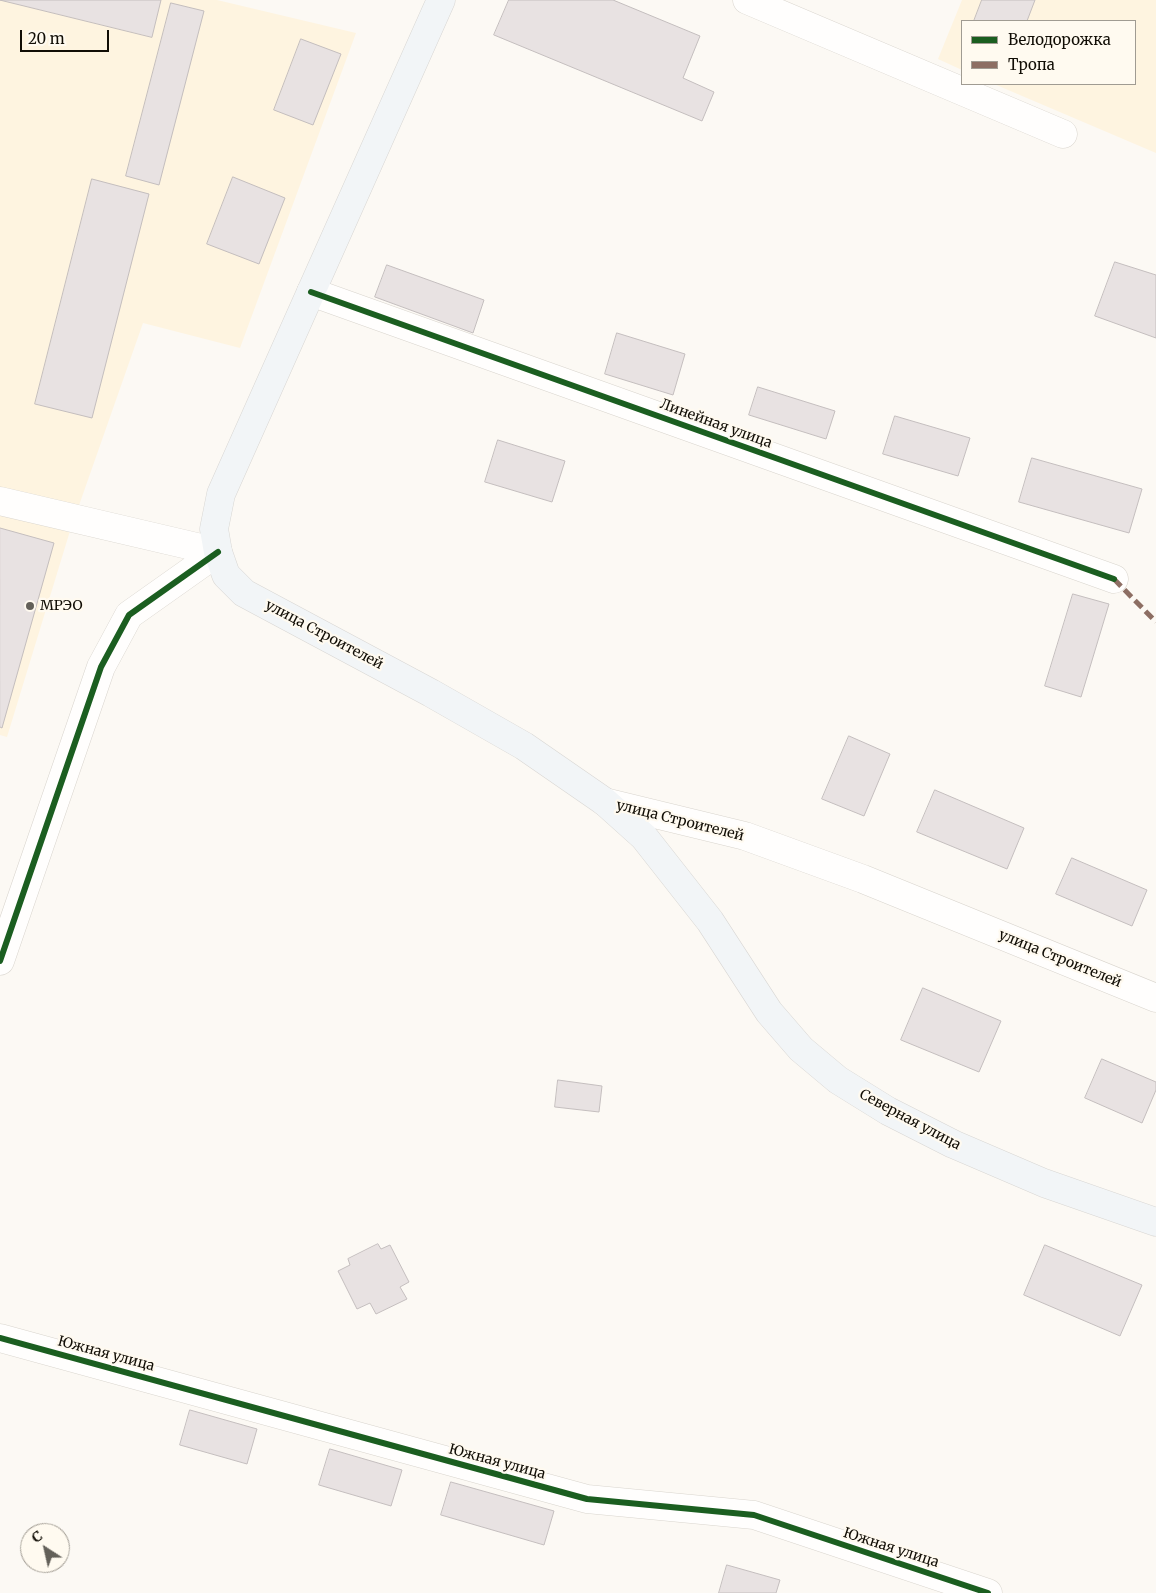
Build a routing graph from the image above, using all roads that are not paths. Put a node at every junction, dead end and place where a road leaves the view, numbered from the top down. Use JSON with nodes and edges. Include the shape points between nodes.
{"nodes":[{"id":1,"x":441,"y":0,"type":"edge"},
{"id":2,"x":747,"y":0,"type":"edge"},
{"id":3,"x":1063,"y":134,"type":"dead end"},
{"id":4,"x":310,"y":292,"type":"junction"},
{"id":5,"x":0,"y":501,"type":"edge"},
{"id":6,"x":216,"y":541,"type":"junction"},
{"id":7,"x":1114,"y":579,"type":"dead end"},
{"id":8,"x":605,"y":802,"type":"junction"},
{"id":9,"x":0,"y":961,"type":"edge"},
{"id":10,"x":1156,"y":998,"type":"edge"},
{"id":11,"x":1156,"y":1222,"type":"edge"},
{"id":12,"x":0,"y":1338,"type":"edge"},
{"id":13,"x":988,"y":1593,"type":"edge"}],
"edges":[{"from":1,"to":4,"type":"main road"},
{"from":2,"to":3,"type":"street"},
{"from":4,"to":6,"type":"main road","via":[[221,494]]},
{"from":4,"to":7,"type":"street","name":"Линейная улица"},
{"from":5,"to":6,"type":"street"},
{"from":6,"to":8,"type":"main road","name":"улица Строителей","via":[[226,576],[244,593],[524,746]]},
{"from":6,"to":9,"type":"street","via":[[129,615],[101,667]]},
{"from":8,"to":10,"type":"street","name":"улица Строителей","via":[[745,836],[863,879]]},
{"from":8,"to":11,"type":"main road","name":"Северная улица","via":[[650,844],[710,920],[775,1020],[801,1050],[838,1080],[888,1112],[953,1144],[1044,1183]]},
{"from":12,"to":13,"type":"street","name":"Южная улица","via":[[587,1499],[754,1515]]}]}
